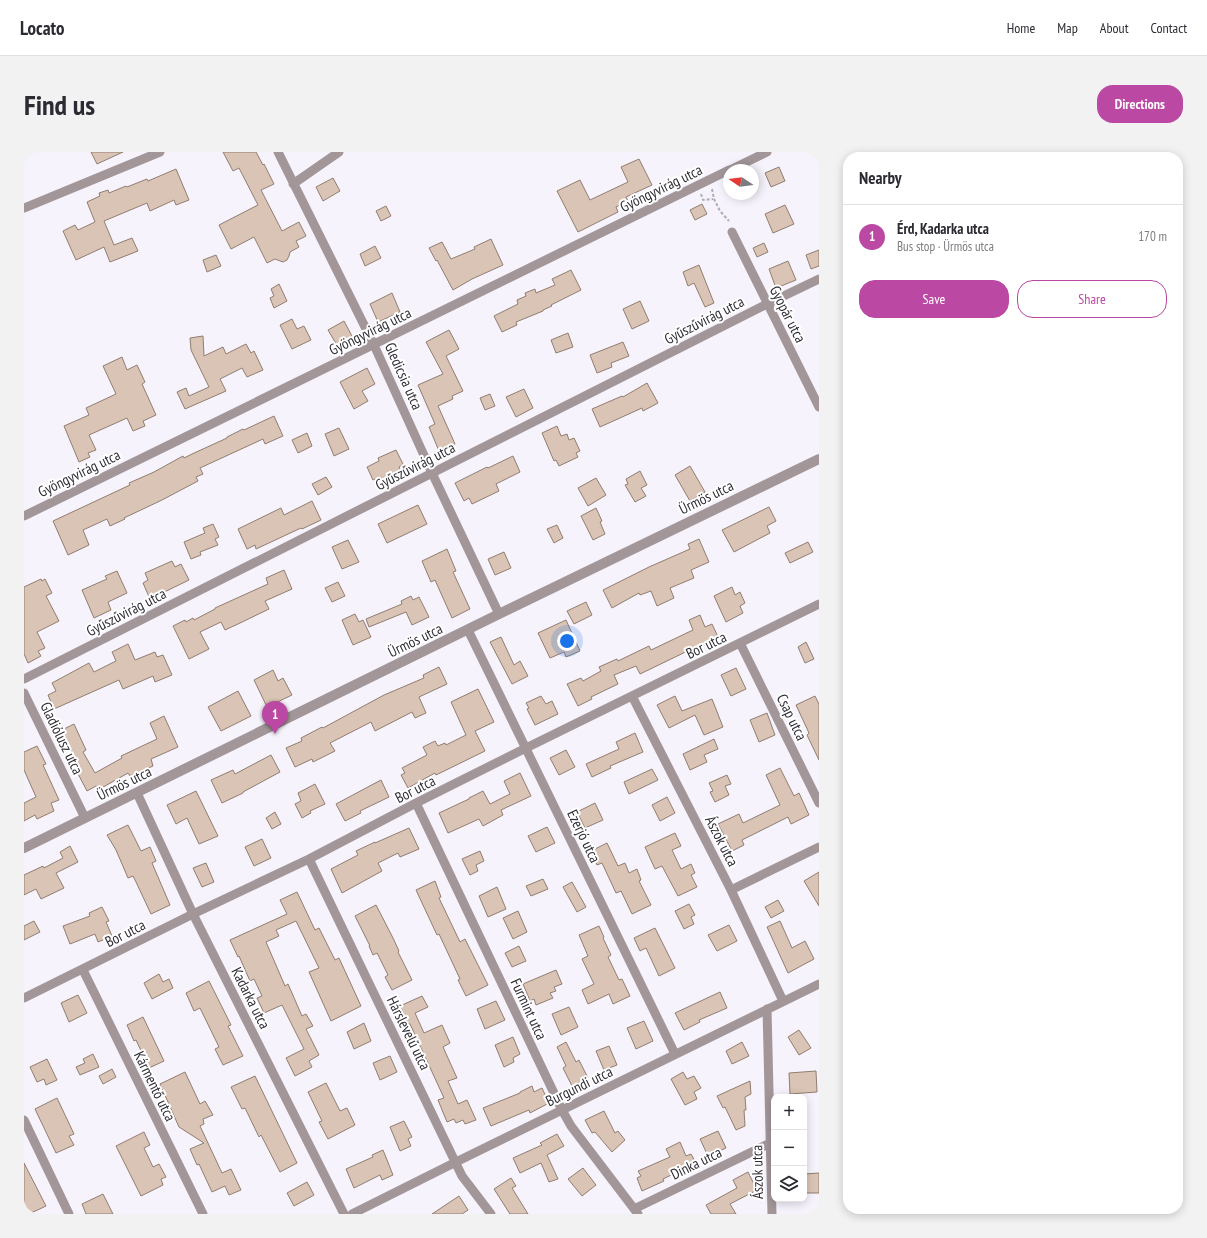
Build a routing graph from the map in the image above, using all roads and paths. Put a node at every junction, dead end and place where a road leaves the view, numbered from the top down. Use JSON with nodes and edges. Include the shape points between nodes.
{"nodes":[{"id":1,"x":160,"y":152,"type":"edge"},
{"id":2,"x":278,"y":152,"type":"edge"},
{"id":3,"x":339,"y":152,"type":"edge"},
{"id":4,"x":767,"y":152,"type":"edge"},
{"id":5,"x":742,"y":164,"type":"edge"},
{"id":6,"x":723,"y":173,"type":"edge"},
{"id":7,"x":293,"y":184,"type":"junction"},
{"id":8,"x":714,"y":199,"type":"dead end"},
{"id":9,"x":24,"y":208,"type":"edge"},
{"id":10,"x":730,"y":222,"type":"dead end"},
{"id":11,"x":732,"y":232,"type":"dead end"},
{"id":12,"x":819,"y":279,"type":"edge"},
{"id":13,"x":767,"y":304,"type":"junction"},
{"id":14,"x":374,"y":344,"type":"junction"},
{"id":15,"x":819,"y":408,"type":"edge"},
{"id":16,"x":819,"y":459,"type":"edge"},
{"id":17,"x":432,"y":473,"type":"junction"},
{"id":18,"x":24,"y":516,"type":"edge"},
{"id":19,"x":819,"y":604,"type":"edge"},
{"id":20,"x":499,"y":614,"type":"junction"},
{"id":21,"x":468,"y":630,"type":"junction"},
{"id":22,"x":740,"y":643,"type":"junction"},
{"id":23,"x":24,"y":679,"type":"edge"},
{"id":24,"x":24,"y":693,"type":"edge"},
{"id":25,"x":632,"y":696,"type":"junction"},
{"id":26,"x":526,"y":748,"type":"junction"},
{"id":27,"x":137,"y":793,"type":"junction"},
{"id":28,"x":819,"y":803,"type":"edge"},
{"id":29,"x":416,"y":804,"type":"junction"},
{"id":30,"x":85,"y":818,"type":"junction"},
{"id":31,"x":819,"y":847,"type":"edge"},
{"id":32,"x":24,"y":848,"type":"edge"},
{"id":33,"x":309,"y":860,"type":"junction"},
{"id":34,"x":731,"y":890,"type":"junction"},
{"id":35,"x":193,"y":914,"type":"junction"},
{"id":36,"x":83,"y":970,"type":"junction"},
{"id":37,"x":819,"y":984,"type":"edge"},
{"id":38,"x":24,"y":998,"type":"edge"},
{"id":39,"x":783,"y":1001,"type":"junction"},
{"id":40,"x":767,"y":1009,"type":"junction"},
{"id":41,"x":675,"y":1054,"type":"junction"},
{"id":42,"x":562,"y":1110,"type":"junction"},
{"id":43,"x":24,"y":1120,"type":"edge"},
{"id":44,"x":770,"y":1143,"type":"junction"},
{"id":45,"x":456,"y":1162,"type":"junction"},
{"id":46,"x":636,"y":1212,"type":"edge"},
{"id":47,"x":69,"y":1214,"type":"edge"},
{"id":48,"x":203,"y":1214,"type":"edge"},
{"id":49,"x":344,"y":1214,"type":"edge"},
{"id":50,"x":352,"y":1214,"type":"edge"},
{"id":51,"x":491,"y":1214,"type":"edge"},
{"id":52,"x":772,"y":1214,"type":"edge"}],
"edges":[{"from":1,"to":9,"type":"street"},
{"from":2,"to":7,"type":"street","name":"Gledicsia utca"},
{"from":3,"to":7,"type":"street"},
{"from":4,"to":5,"type":"street","name":"Gyöngyvirág utca"},
{"from":6,"to":14,"type":"street","name":"Gyöngyvirág utca"},
{"from":7,"to":14,"type":"street","name":"Gledicsia utca"},
{"from":8,"to":10,"type":"path"},
{"from":11,"to":13,"type":"street","name":"Gyopár utca"},
{"from":12,"to":13,"type":"street","name":"Gyűszűvirág utca"},
{"from":13,"to":15,"type":"street","name":"Gyopár utca"},
{"from":13,"to":17,"type":"street","name":"Gyűszűvirág utca"},
{"from":14,"to":17,"type":"street","name":"Gledicsia utca"},
{"from":14,"to":18,"type":"street","name":"Gyöngyvirág utca"},
{"from":16,"to":20,"type":"street","name":"Ürmös utca"},
{"from":17,"to":20,"type":"street","name":"Gledicsia utca"},
{"from":17,"to":23,"type":"street","name":"Gyűszűvirág utca"},
{"from":19,"to":22,"type":"street","name":"Bor utca"},
{"from":20,"to":21,"type":"street","name":"Ürmös utca"},
{"from":21,"to":26,"type":"street","name":"Ezerjó utca"},
{"from":21,"to":27,"type":"street","name":"Ürmös utca"},
{"from":22,"to":25,"type":"street","name":"Bor utca"},
{"from":22,"to":28,"type":"street","name":"Csap utca"},
{"from":24,"to":30,"type":"street","name":"Gladiólusz utca"},
{"from":25,"to":26,"type":"street","name":"Bor utca"},
{"from":25,"to":34,"type":"street","name":"Ászok utca"},
{"from":26,"to":29,"type":"street","name":"Bor utca"},
{"from":26,"to":41,"type":"street","name":"Ezerjó utca"},
{"from":27,"to":30,"type":"street","name":"Ürmös utca"},
{"from":27,"to":35,"type":"street","name":"Kadarka utca"},
{"from":29,"to":33,"type":"street","name":"Bor utca"},
{"from":29,"to":42,"type":"street","name":"Furmint utca"},
{"from":30,"to":32,"type":"street","name":"Ürmös utca"},
{"from":31,"to":34,"type":"street"},
{"from":33,"to":35,"type":"street","name":"Bor utca"},
{"from":33,"to":45,"type":"street","name":"Hárslevelű utca"},
{"from":34,"to":39,"type":"street","name":"Ászok utca"},
{"from":35,"to":36,"type":"street","name":"Bor utca"},
{"from":35,"to":49,"type":"street","name":"Kadarka utca"},
{"from":36,"to":38,"type":"street","name":"Bor utca"},
{"from":36,"to":48,"type":"street","name":"Kármentő utca"},
{"from":37,"to":39,"type":"street","name":"Burgundi utca"},
{"from":39,"to":40,"type":"street","name":"Burgundi utca"},
{"from":40,"to":41,"type":"street","name":"Burgundi utca"},
{"from":40,"to":44,"type":"street","name":"Ászok utca"},
{"from":41,"to":42,"type":"street","name":"Burgundi utca"},
{"from":42,"to":45,"type":"street","name":"Burgundi utca"},
{"from":42,"to":46,"type":"street","name":"Furmint utca","via":[[571,1126]]},
{"from":43,"to":47,"type":"street"},
{"from":44,"to":46,"type":"street","name":"Dinka utca"},
{"from":44,"to":52,"type":"street","name":"Ászok utca"},
{"from":45,"to":50,"type":"street","name":"Burgundi utca"},
{"from":45,"to":51,"type":"street","name":"Hárslevelű utca","via":[[462,1176]]}]}
